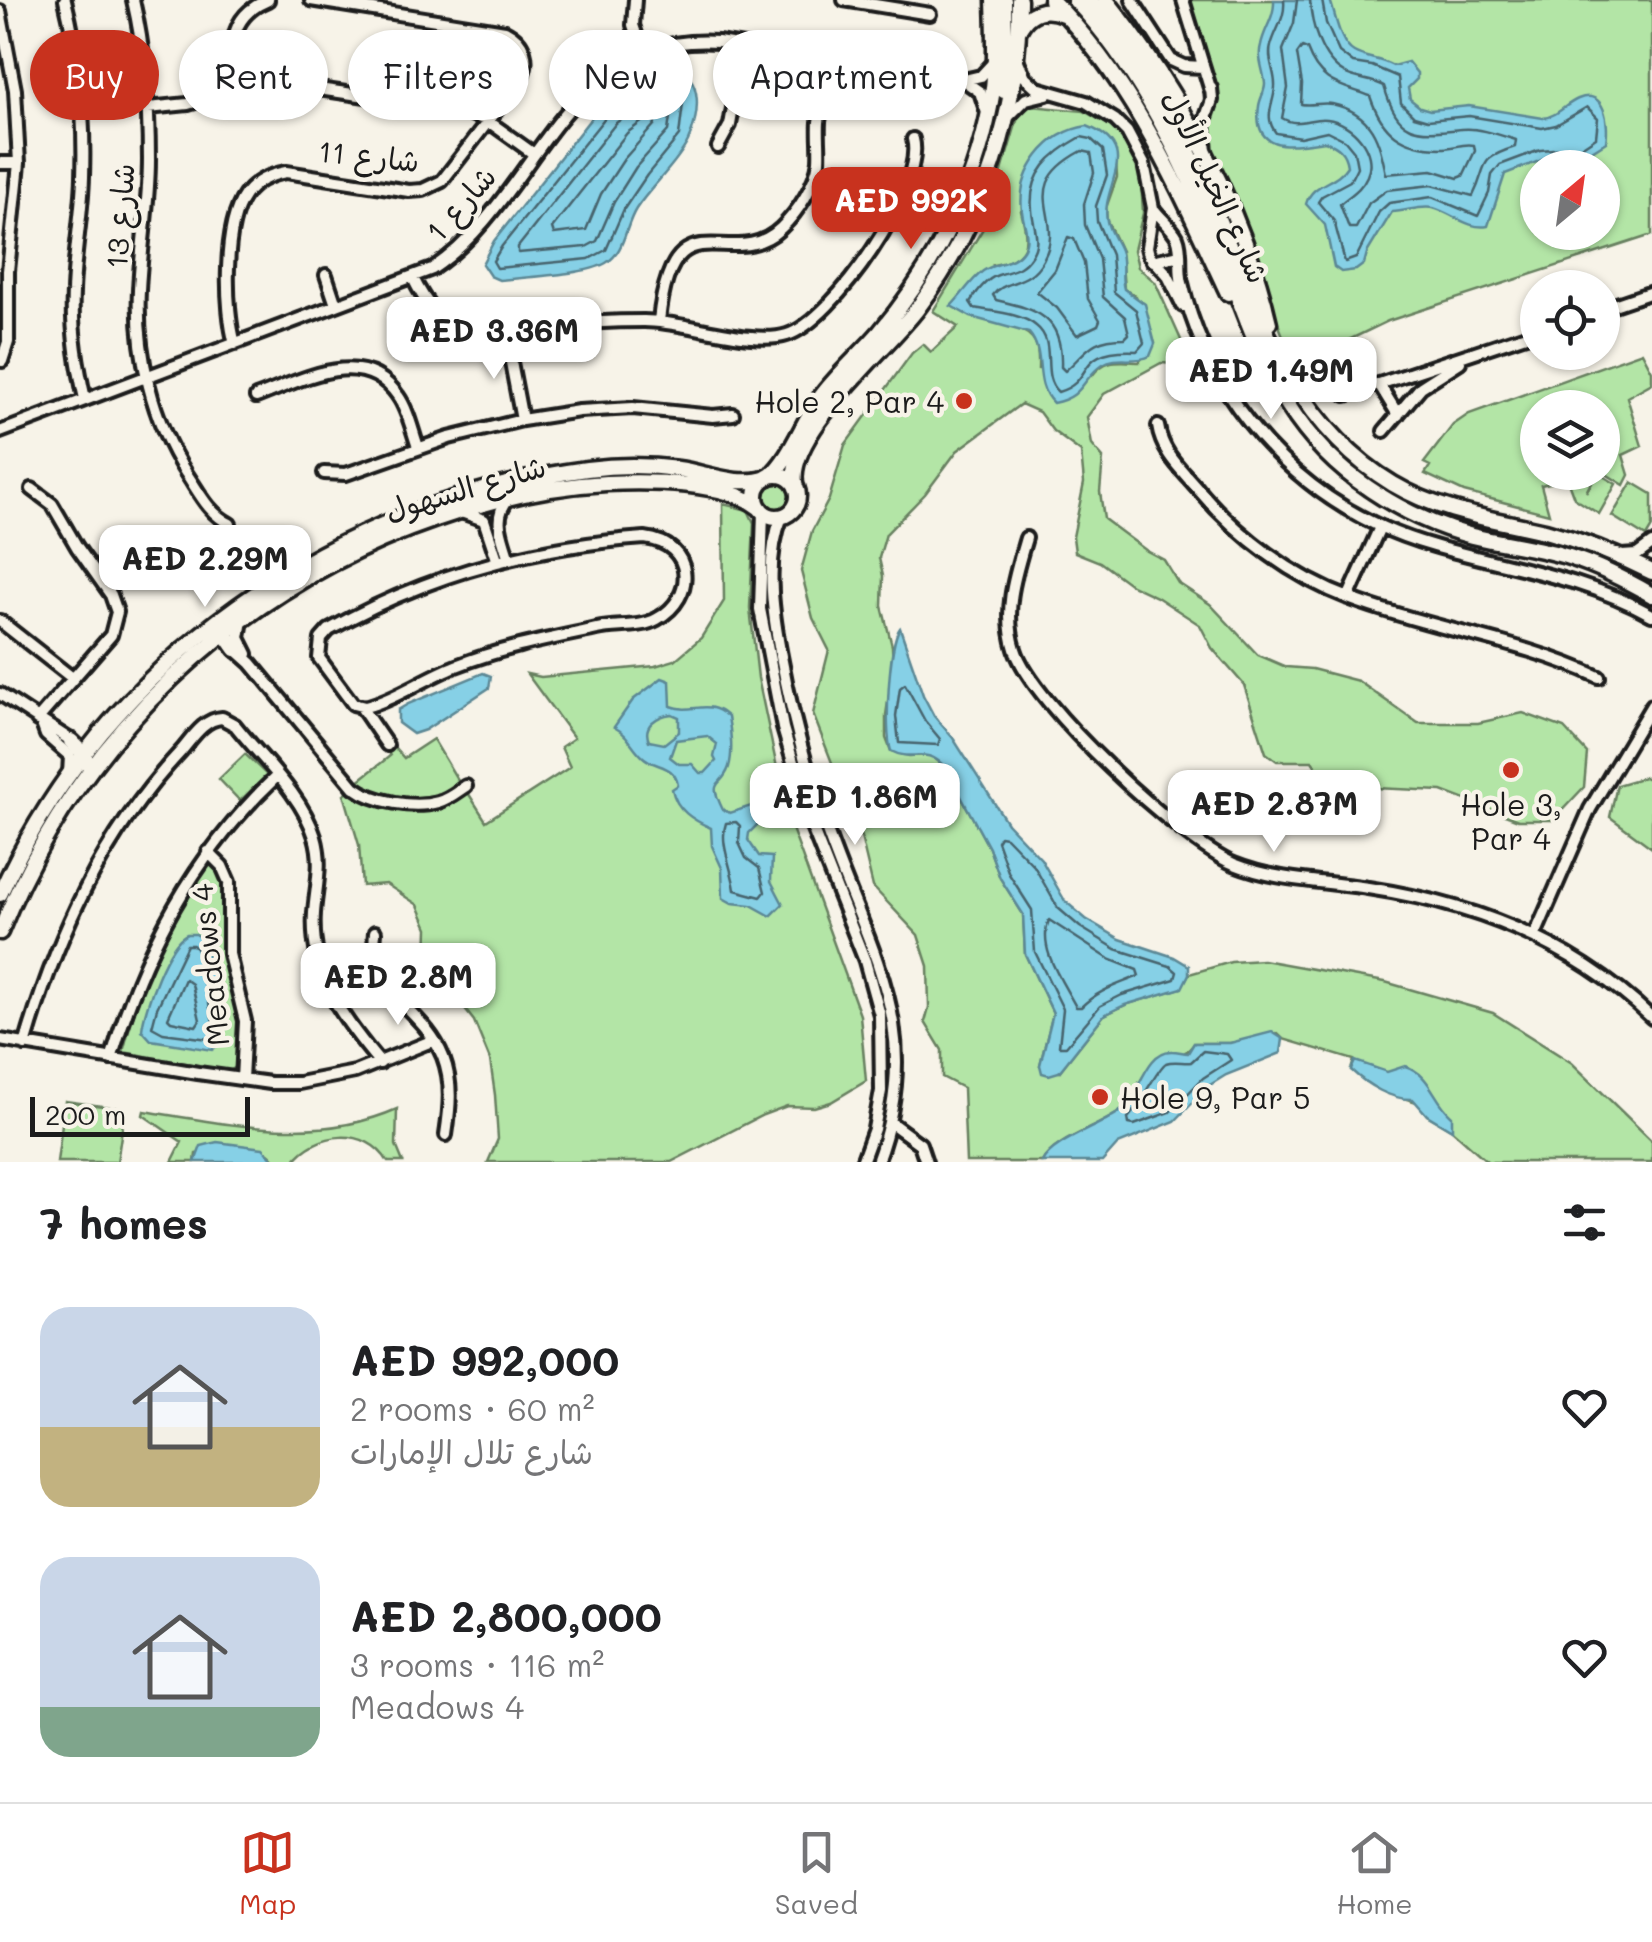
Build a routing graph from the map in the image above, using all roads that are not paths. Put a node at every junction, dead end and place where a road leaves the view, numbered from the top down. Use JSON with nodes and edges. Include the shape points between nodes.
{"nodes":[{"id":1,"x":65,"y":0,"type":"edge"},
{"id":2,"x":133,"y":0,"type":"edge"},
{"id":3,"x":268,"y":0,"type":"edge"},
{"id":4,"x":310,"y":0,"type":"edge"},
{"id":5,"x":634,"y":0,"type":"edge"},
{"id":6,"x":844,"y":0,"type":"edge"},
{"id":7,"x":994,"y":0,"type":"edge"},
{"id":8,"x":1004,"y":0,"type":"edge"},
{"id":9,"x":1019,"y":0,"type":"edge"},
{"id":10,"x":1051,"y":0,"type":"edge"},
{"id":11,"x":1075,"y":0,"type":"edge"},
{"id":12,"x":1090,"y":0,"type":"edge"},
{"id":13,"x":1106,"y":0,"type":"edge"},
{"id":14,"x":1132,"y":0,"type":"edge"},
{"id":15,"x":1183,"y":0,"type":"edge"},
{"id":16,"x":0,"y":10,"type":"edge"},
{"id":17,"x":930,"y":14,"type":"dead end"},
{"id":18,"x":1066,"y":16,"type":"junction"},
{"id":19,"x":1103,"y":25,"type":"junction"},
{"id":20,"x":137,"y":30,"type":"edge"},
{"id":21,"x":236,"y":30,"type":"edge"},
{"id":22,"x":504,"y":30,"type":"edge"},
{"id":23,"x":634,"y":30,"type":"edge"},
{"id":24,"x":1019,"y":31,"type":"junction"},
{"id":25,"x":536,"y":45,"type":"dead end"},
{"id":26,"x":529,"y":48,"type":"edge"},
{"id":27,"x":1018,"y":61,"type":"junction"},
{"id":28,"x":994,"y":62,"type":"junction"},
{"id":29,"x":1203,"y":68,"type":"junction"},
{"id":30,"x":968,"y":79,"type":"edge"},
{"id":31,"x":968,"y":84,"type":"edge"},
{"id":32,"x":328,"y":90,"type":"edge"},
{"id":33,"x":1053,"y":94,"type":"junction"},
{"id":34,"x":1178,"y":105,"type":"junction"},
{"id":35,"x":1208,"y":109,"type":"junction"},
{"id":36,"x":987,"y":119,"type":"junction"},
{"id":37,"x":148,"y":120,"type":"edge"},
{"id":38,"x":561,"y":120,"type":"edge"},
{"id":39,"x":731,"y":120,"type":"edge"},
{"id":40,"x":820,"y":120,"type":"edge"},
{"id":41,"x":488,"y":121,"type":"junction"},
{"id":42,"x":1006,"y":124,"type":"junction"},
{"id":43,"x":913,"y":139,"type":"dead end"},
{"id":44,"x":718,"y":147,"type":"dead end"},
{"id":45,"x":534,"y":154,"type":"junction"},
{"id":46,"x":1206,"y":155,"type":"junction"},
{"id":47,"x":0,"y":163,"type":"edge"},
{"id":48,"x":18,"y":163,"type":"junction"},
{"id":49,"x":1152,"y":208,"type":"junction"},
{"id":50,"x":1180,"y":255,"type":"junction"},
{"id":51,"x":1158,"y":260,"type":"junction"},
{"id":52,"x":326,"y":275,"type":"dead end"},
{"id":53,"x":413,"y":278,"type":"junction"},
{"id":54,"x":1652,"y":292,"type":"edge"},
{"id":55,"x":1620,"y":303,"type":"edge"},
{"id":56,"x":336,"y":306,"type":"junction"},
{"id":57,"x":1193,"y":318,"type":"junction"},
{"id":58,"x":659,"y":321,"type":"junction"},
{"id":59,"x":506,"y":336,"type":"junction"},
{"id":60,"x":1520,"y":337,"type":"edge"},
{"id":61,"x":1272,"y":341,"type":"junction"},
{"id":62,"x":235,"y":344,"type":"junction"},
{"id":63,"x":1257,"y":349,"type":"junction"},
{"id":64,"x":1478,"y":352,"type":"junction"},
{"id":65,"x":2,"y":361,"type":"edge"},
{"id":66,"x":1415,"y":372,"type":"junction"},
{"id":67,"x":148,"y":377,"type":"junction"},
{"id":68,"x":1379,"y":384,"type":"junction"},
{"id":69,"x":1421,"y":387,"type":"junction"},
{"id":70,"x":1346,"y":395,"type":"dead end"},
{"id":71,"x":256,"y":397,"type":"dead end"},
{"id":72,"x":86,"y":399,"type":"junction"},
{"id":73,"x":733,"y":414,"type":"dead end"},
{"id":74,"x":1398,"y":415,"type":"junction"},
{"id":75,"x":522,"y":420,"type":"junction"},
{"id":76,"x":1158,"y":426,"type":"dead end"},
{"id":77,"x":1384,"y":431,"type":"dead end"},
{"id":78,"x":0,"y":432,"type":"edge"},
{"id":79,"x":418,"y":447,"type":"junction"},
{"id":80,"x":324,"y":472,"type":"dead end"},
{"id":81,"x":768,"y":478,"type":"junction"},
{"id":82,"x":796,"y":488,"type":"junction"},
{"id":83,"x":32,"y":489,"type":"dead end"},
{"id":84,"x":509,"y":498,"type":"junction"},
{"id":85,"x":761,"y":510,"type":"junction"},
{"id":86,"x":453,"y":513,"type":"junction"},
{"id":87,"x":782,"y":516,"type":"junction"},
{"id":88,"x":230,"y":524,"type":"dead end"},
{"id":89,"x":493,"y":524,"type":"junction"},
{"id":90,"x":1380,"y":527,"type":"junction"},
{"id":91,"x":1026,"y":538,"type":"dead end"},
{"id":92,"x":1652,"y":544,"type":"edge"},
{"id":93,"x":1616,"y":555,"type":"junction"},
{"id":94,"x":503,"y":558,"type":"junction"},
{"id":95,"x":1587,"y":563,"type":"junction"},
{"id":96,"x":1651,"y":568,"type":"edge"},
{"id":97,"x":264,"y":587,"type":"junction"},
{"id":98,"x":1652,"y":594,"type":"edge"},
{"id":99,"x":1348,"y":598,"type":"junction"},
{"id":100,"x":1652,"y":615,"type":"edge"},
{"id":101,"x":0,"y":620,"type":"edge"},
{"id":102,"x":242,"y":620,"type":"junction"},
{"id":103,"x":224,"y":633,"type":"junction"},
{"id":104,"x":212,"y":643,"type":"junction"},
{"id":105,"x":236,"y":649,"type":"junction"},
{"id":106,"x":252,"y":664,"type":"junction"},
{"id":107,"x":71,"y":677,"type":"junction"},
{"id":108,"x":1599,"y":677,"type":"dead end"},
{"id":109,"x":0,"y":694,"type":"edge"},
{"id":110,"x":1652,"y":705,"type":"edge"},
{"id":111,"x":360,"y":707,"type":"junction"},
{"id":112,"x":41,"y":722,"type":"junction"},
{"id":113,"x":95,"y":739,"type":"junction"},
{"id":114,"x":66,"y":741,"type":"junction"},
{"id":115,"x":387,"y":745,"type":"dead end"},
{"id":116,"x":84,"y":754,"type":"junction"},
{"id":117,"x":68,"y":776,"type":"junction"},
{"id":118,"x":276,"y":777,"type":"junction"},
{"id":119,"x":466,"y":786,"type":"dead end"},
{"id":120,"x":53,"y":825,"type":"junction"},
{"id":121,"x":208,"y":852,"type":"junction"},
{"id":122,"x":0,"y":894,"type":"edge"},
{"id":123,"x":0,"y":932,"type":"edge"},
{"id":124,"x":375,"y":932,"type":"dead end"},
{"id":125,"x":1535,"y":934,"type":"junction"},
{"id":126,"x":1652,"y":1018,"type":"edge"},
{"id":127,"x":0,"y":1040,"type":"edge"},
{"id":128,"x":434,"y":1040,"type":"junction"},
{"id":129,"x":26,"y":1045,"type":"junction"},
{"id":130,"x":111,"y":1059,"type":"junction"},
{"id":131,"x":380,"y":1063,"type":"junction"},
{"id":132,"x":242,"y":1079,"type":"junction"},
{"id":133,"x":890,"y":1122,"type":"junction"},
{"id":134,"x":446,"y":1134,"type":"dead end"},
{"id":135,"x":907,"y":1135,"type":"junction"},
{"id":136,"x":884,"y":1142,"type":"junction"},
{"id":137,"x":862,"y":1162,"type":"edge"},
{"id":138,"x":877,"y":1162,"type":"edge"},
{"id":139,"x":926,"y":1162,"type":"edge"}],
"edges":[{"from":1,"to":72,"type":"street","via":[[82,119],[73,313]]},
{"from":2,"to":20,"type":"street","name":"شارع 13"},
{"from":3,"to":21,"type":"street","via":[[242,12]]},
{"from":4,"to":22,"type":"street"},
{"from":5,"to":23,"type":"street"},
{"from":6,"to":17,"type":"street"},
{"from":7,"to":28,"type":"main road"},
{"from":8,"to":42,"type":"main road"},
{"from":9,"to":24,"type":"main road"},
{"from":10,"to":18,"type":"main road"},
{"from":11,"to":19,"type":"main road","name":"شارع الخيل الأول"},
{"from":12,"to":19,"type":"main road","name":"شارع الخيل الأول"},
{"from":13,"to":34,"type":"main road"},
{"from":14,"to":29,"type":"street","via":[[1171,60]]},
{"from":15,"to":29,"type":"street"},
{"from":16,"to":48,"type":"street","via":[[15,90]]},
{"from":18,"to":24,"type":"main road","via":[[1036,12]]},
{"from":18,"to":63,"type":"main road","via":[[1143,124]]},
{"from":19,"to":61,"type":"main road","name":"شارع الخيل الأول","via":[[1152,86]]},
{"from":19,"to":63,"type":"main road","name":"شارع الخيل الأول","via":[[1182,166]]},
{"from":24,"to":27,"type":"main road"},
{"from":25,"to":26,"type":"street"},
{"from":27,"to":33,"type":"street","via":[[1030,83]]},
{"from":27,"to":42,"type":"main road"},
{"from":28,"to":30,"type":"street"},
{"from":28,"to":36,"type":"main road"},
{"from":29,"to":35,"type":"street","via":[[1211,91]]},
{"from":31,"to":36,"type":"street","via":[[980,92]]},
{"from":32,"to":41,"type":"street"},
{"from":33,"to":42,"type":"street","via":[[1026,99]]},
{"from":33,"to":49,"type":"street","via":[[1086,102],[1127,132],[1144,164]]},
{"from":34,"to":35,"type":"street"},
{"from":34,"to":46,"type":"main road"},
{"from":35,"to":46,"type":"street"},
{"from":36,"to":81,"type":"main road","via":[[975,164],[923,274],[818,399]]},
{"from":37,"to":67,"type":"street","name":"شارع 13","via":[[139,312]]},
{"from":38,"to":45,"type":"street","name":"شارع 1"},
{"from":39,"to":44,"type":"street"},
{"from":40,"to":58,"type":"street","via":[[819,160],[810,186],[782,227],[746,244],[709,243],[680,256],[664,282]]},
{"from":41,"to":45,"type":"street"},
{"from":41,"to":62,"type":"street","name":"شارع 11","via":[[442,181],[423,190],[294,172],[246,187],[226,290]]},
{"from":42,"to":82,"type":"main road","via":[[984,192],[949,261],[900,330],[829,408],[797,460]]},
{"from":43,"to":58,"type":"street","via":[[914,163],[884,230],[812,322],[766,338]]},
{"from":45,"to":53,"type":"street","name":"شارع 1","via":[[464,242]]},
{"from":46,"to":61,"type":"main road"},
{"from":47,"to":48,"type":"street"},
{"from":48,"to":65,"type":"street"},
{"from":49,"to":50,"type":"street","via":[[1176,235]]},
{"from":49,"to":51,"type":"street","via":[[1147,247]]},
{"from":50,"to":51,"type":"street"},
{"from":50,"to":57,"type":"street"},
{"from":51,"to":57,"type":"street"},
{"from":52,"to":56,"type":"street"},
{"from":53,"to":56,"type":"street","name":"شارع 1"},
{"from":53,"to":59,"type":"street","via":[[458,332],[481,339]]},
{"from":54,"to":55,"type":"street"},
{"from":56,"to":62,"type":"street","name":"شارع 1"},
{"from":57,"to":90,"type":"street","via":[[1218,376],[1259,437],[1320,494]]},
{"from":58,"to":59,"type":"street"},
{"from":59,"to":75,"type":"street"},
{"from":60,"to":64,"type":"street"},
{"from":61,"to":93,"type":"main road","name":"شارع الخيل الأول","via":[[1314,415],[1391,483],[1450,510]]},
{"from":62,"to":67,"type":"street","name":"شارع 1"},
{"from":63,"to":95,"type":"main road","name":"شارع الخيل الأول","via":[[1299,425],[1382,498],[1444,528]]},
{"from":64,"to":66,"type":"street"},
{"from":64,"to":69,"type":"street"},
{"from":66,"to":68,"type":"street"},
{"from":66,"to":69,"type":"street"},
{"from":67,"to":72,"type":"street","name":"شارع 1"},
{"from":67,"to":88,"type":"street","name":"شارع 13","via":[[180,463],[211,511]]},
{"from":68,"to":70,"type":"street"},
{"from":68,"to":74,"type":"street"},
{"from":69,"to":74,"type":"street"},
{"from":71,"to":79,"type":"street","via":[[330,370],[363,370],[399,397]]},
{"from":72,"to":78,"type":"street","name":"شارع 1"},
{"from":73,"to":75,"type":"street","via":[[615,408]]},
{"from":74,"to":77,"type":"street"},
{"from":75,"to":79,"type":"street"},
{"from":76,"to":99,"type":"street","via":[[1165,450],[1238,530],[1290,569]]},
{"from":79,"to":80,"type":"street","via":[[352,472]]},
{"from":81,"to":82,"type":"main road","via":[[785,477]]},
{"from":81,"to":85,"type":"main road","via":[[757,492]]},
{"from":81,"to":97,"type":"main road","name":"شارع السهول","via":[[739,482],[630,466],[522,480],[380,524]]},
{"from":82,"to":87,"type":"main road","via":[[796,506]]},
{"from":83,"to":107,"type":"street","via":[[52,504],[116,606],[111,634]]},
{"from":84,"to":85,"type":"main road","name":"شارع السهول","via":[[594,483],[649,482],[738,496]]},
{"from":84,"to":86,"type":"main road","name":"شارع السهول"},
{"from":84,"to":89,"type":"street"},
{"from":85,"to":87,"type":"main road"},
{"from":85,"to":137,"type":"street","via":[[760,610],[779,712],[880,1016],[881,1091]]},
{"from":86,"to":89,"type":"street"},
{"from":86,"to":102,"type":"main road","name":"شارع السهول","via":[[338,560]]},
{"from":87,"to":133,"type":"street","via":[[772,566],[776,628],[825,826],[888,992],[897,1056]]},
{"from":89,"to":94,"type":"street"},
{"from":90,"to":99,"type":"street"},
{"from":90,"to":100,"type":"street","via":[[1567,578]]},
{"from":91,"to":125,"type":"street","via":[[1009,606],[1026,674],[1190,839],[1259,872],[1427,899]]},
{"from":92,"to":93,"type":"street","via":[[1637,555]]},
{"from":93,"to":96,"type":"main road","name":"شارع الخيل الأول"},
{"from":94,"to":111,"type":"street","via":[[396,596],[324,634],[319,658]]},
{"from":94,"to":111,"type":"street","via":[[604,540],[657,539],[678,551],[684,579],[670,610],[650,622],[521,644]]},
{"from":95,"to":96,"type":"main road","via":[[1632,576]]},
{"from":95,"to":98,"type":"main road","name":"شارع الخيل الأول"},
{"from":97,"to":103,"type":"main road","via":[[224,622]]},
{"from":97,"to":113,"type":"main road","name":"شارع السهول","via":[[163,665]]},
{"from":99,"to":108,"type":"street"},
{"from":101,"to":107,"type":"street"},
{"from":102,"to":103,"type":"main road","name":"شارع السهول"},
{"from":102,"to":106,"type":"street","via":[[239,638]]},
{"from":103,"to":104,"type":"main road","name":"شارع السهول"},
{"from":103,"to":105,"type":"main road"},
{"from":104,"to":105,"type":"street"},
{"from":104,"to":120,"type":"main road","name":"شارع السهول","via":[[127,724]]},
{"from":105,"to":106,"type":"street"},
{"from":106,"to":119,"type":"street","via":[[364,794],[428,804]]},
{"from":107,"to":112,"type":"street"},
{"from":109,"to":112,"type":"street"},
{"from":110,"to":125,"type":"street","via":[[1590,809]]},
{"from":111,"to":115,"type":"street"},
{"from":112,"to":114,"type":"street","via":[[46,735]]},
{"from":113,"to":114,"type":"street"},
{"from":113,"to":116,"type":"main road","name":"شارع السهول"},
{"from":114,"to":116,"type":"main road"},
{"from":114,"to":117,"type":"street"},
{"from":116,"to":117,"type":"main road","name":"شارع السهول"},
{"from":116,"to":120,"type":"main road","via":[[86,766]]},
{"from":117,"to":122,"type":"main road","name":"شارع السهول"},
{"from":118,"to":121,"type":"street","name":"Meadows 4"},
{"from":118,"to":129,"type":"street","via":[[227,719],[208,722],[185,746],[134,808],[79,898]]},
{"from":118,"to":131,"type":"street","via":[[316,841],[314,932],[322,976],[342,1016]]},
{"from":120,"to":123,"type":"main road","name":"شارع السهول"},
{"from":121,"to":130,"type":"street","name":"Meadows 4","via":[[151,950]]},
{"from":121,"to":132,"type":"street","name":"Meadows 4","via":[[228,882],[229,954],[245,1021]]},
{"from":124,"to":128,"type":"street","via":[[380,977]]},
{"from":125,"to":126,"type":"street"},
{"from":127,"to":129,"type":"street","name":"Meadows 4"},
{"from":128,"to":131,"type":"street","name":"Meadows 4"},
{"from":128,"to":134,"type":"street","via":[[450,1084]]},
{"from":129,"to":130,"type":"street","name":"Meadows 4"},
{"from":130,"to":132,"type":"street","name":"Meadows 4"},
{"from":131,"to":132,"type":"street","name":"Meadows 4","via":[[313,1081]]},
{"from":133,"to":135,"type":"street"},
{"from":133,"to":136,"type":"street"},
{"from":135,"to":136,"type":"street"},
{"from":135,"to":139,"type":"street","via":[[920,1144]]},
{"from":136,"to":138,"type":"street"}]}
